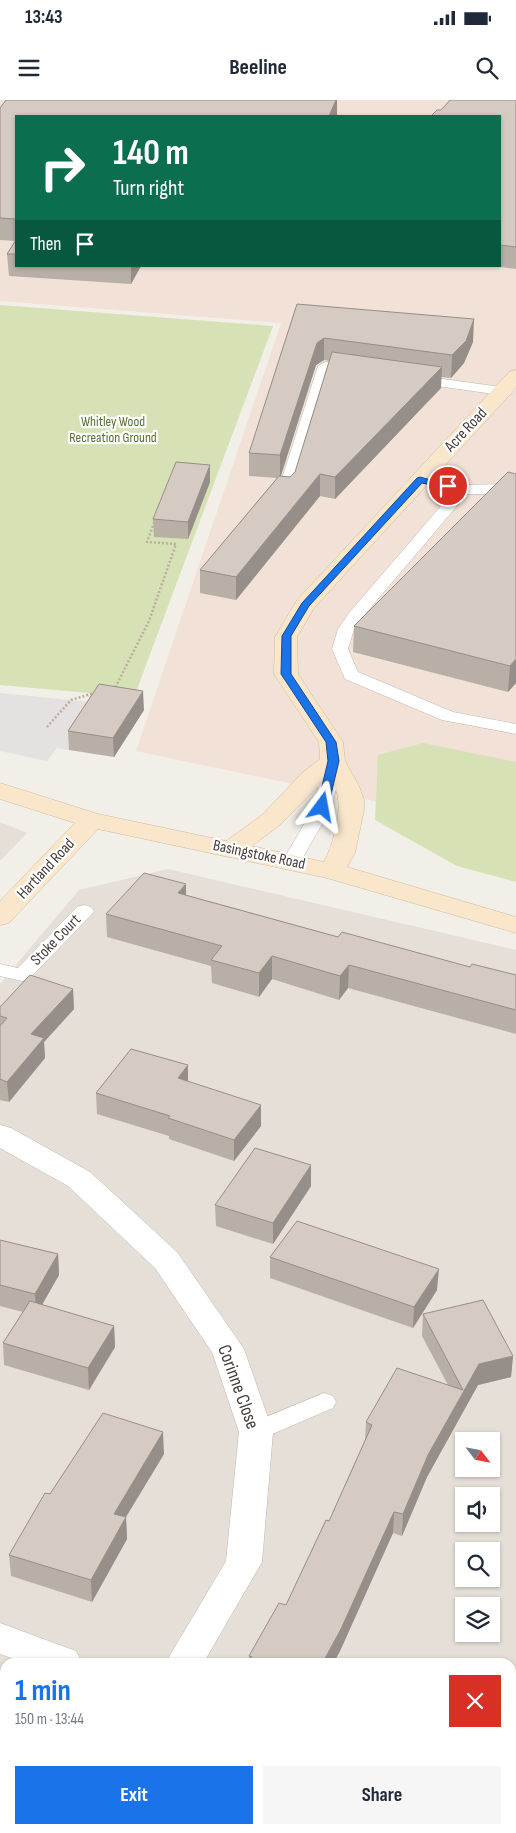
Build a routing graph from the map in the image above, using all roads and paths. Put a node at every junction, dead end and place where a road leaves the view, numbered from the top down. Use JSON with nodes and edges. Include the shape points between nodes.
{"nodes":[{"id":1,"x":364,"y":372,"type":"edge"},
{"id":2,"x":403,"y":377,"type":"edge"},
{"id":3,"x":509,"y":383,"type":"edge"},
{"id":4,"x":420,"y":480,"type":"junction"},
{"id":5,"x":463,"y":490,"type":"junction"},
{"id":6,"x":516,"y":492,"type":"edge"},
{"id":7,"x":285,"y":494,"type":"edge"},
{"id":8,"x":156,"y":517,"type":"edge"},
{"id":9,"x":106,"y":690,"type":"edge"},
{"id":10,"x":97,"y":693,"type":"edge"},
{"id":11,"x":47,"y":727,"type":"dead end"},
{"id":12,"x":516,"y":729,"type":"edge"},
{"id":13,"x":334,"y":761,"type":"junction"},
{"id":14,"x":0,"y":791,"type":"edge"},
{"id":15,"x":92,"y":820,"type":"junction"},
{"id":16,"x":232,"y":849,"type":"junction"},
{"id":17,"x":291,"y":862,"type":"junction"},
{"id":18,"x":332,"y":871,"type":"junction"},
{"id":19,"x":84,"y":910,"type":"dead end"},
{"id":20,"x":0,"y":917,"type":"edge"},
{"id":21,"x":516,"y":925,"type":"edge"},
{"id":22,"x":0,"y":970,"type":"edge"},
{"id":23,"x":0,"y":1135,"type":"edge"},
{"id":24,"x":324,"y":1402,"type":"dead end"},
{"id":25,"x":256,"y":1432,"type":"junction"},
{"id":26,"x":0,"y":1638,"type":"edge"},
{"id":27,"x":52,"y":1658,"type":"edge"},
{"id":28,"x":187,"y":1658,"type":"edge"}],
"edges":[{"from":1,"to":7,"type":"lane","via":[[325,366]]},
{"from":2,"to":3,"type":"lane"},
{"from":3,"to":4,"type":"street","name":"Acre Road"},
{"from":4,"to":5,"type":"lane"},
{"from":4,"to":13,"type":"street","name":"Acre Road","via":[[305,605],[286,636],[286,674],[331,742]]},
{"from":5,"to":6,"type":"lane","via":[[504,489]]},
{"from":5,"to":12,"type":"lane","via":[[355,616],[346,629],[340,649],[351,674],[448,716]]},
{"from":8,"to":9,"type":"path","via":[[147,542],[176,544],[149,620],[115,688]]},
{"from":10,"to":11,"type":"path","via":[[70,700]]},
{"from":13,"to":16,"type":"street","via":[[311,778],[271,820]]},
{"from":13,"to":17,"type":"lane","name":"Acre Road","via":[[322,807]]},
{"from":13,"to":18,"type":"street","via":[[347,786],[351,810],[342,853]]},
{"from":14,"to":15,"type":"street","name":"Basingstoke Road"},
{"from":15,"to":16,"type":"street","name":"Basingstoke Road"},
{"from":15,"to":20,"type":"street","name":"Hartland Road"},
{"from":16,"to":17,"type":"street","name":"Basingstoke Road"},
{"from":17,"to":18,"type":"street","name":"Basingstoke Road"},
{"from":18,"to":21,"type":"street","name":"Basingstoke Road"},
{"from":19,"to":22,"type":"lane","name":"Stoke Court","via":[[22,975]]},
{"from":23,"to":25,"type":"street","name":"Corinne Close","via":[[79,1179],[166,1260],[228,1349]]},
{"from":24,"to":25,"type":"lane"},
{"from":25,"to":28,"type":"street","name":"Corinne Close","via":[[244,1562]]},
{"from":26,"to":27,"type":"street"}]}
